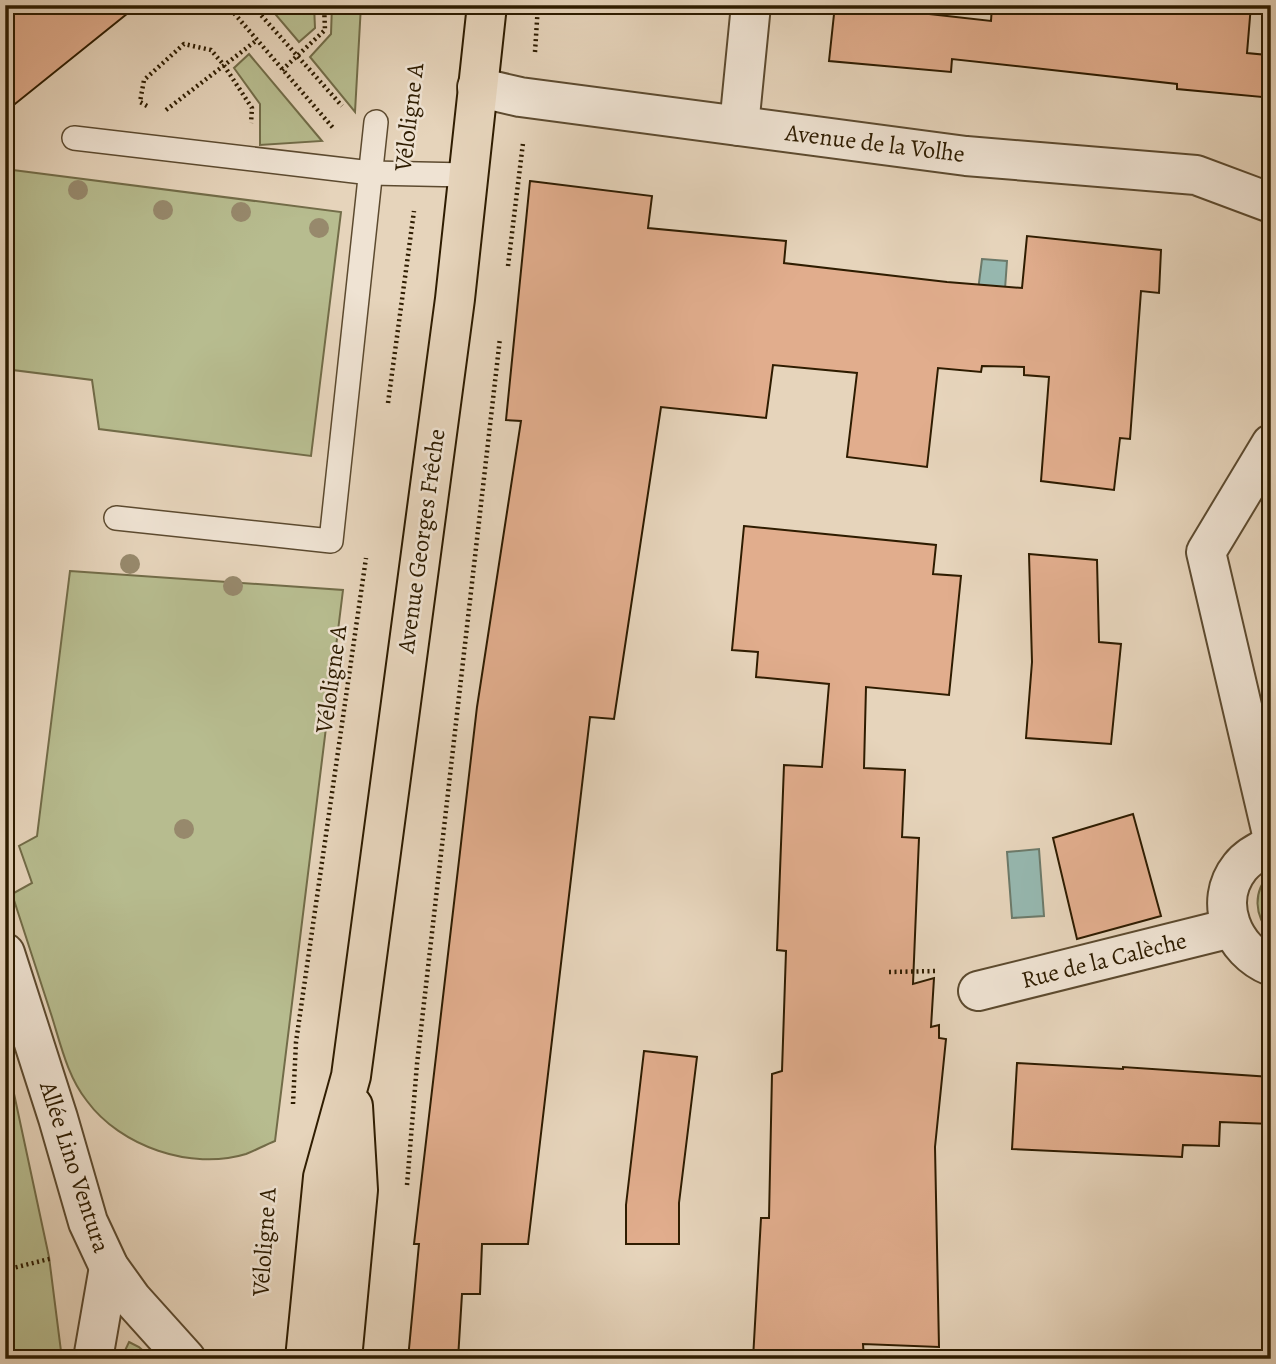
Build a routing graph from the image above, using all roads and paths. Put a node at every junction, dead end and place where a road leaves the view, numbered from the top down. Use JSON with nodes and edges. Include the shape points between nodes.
{"nodes":[{"id":1,"x":227,"y":5,"type":"edge"},
{"id":2,"x":260,"y":5,"type":"edge"},
{"id":3,"x":324,"y":5,"type":"edge"},
{"id":4,"x":487,"y":5,"type":"edge"},
{"id":5,"x":538,"y":5,"type":"edge"},
{"id":6,"x":751,"y":5,"type":"edge"},
{"id":7,"x":257,"y":40,"type":"junction"},
{"id":8,"x":297,"y":56,"type":"junction"},
{"id":9,"x":223,"y":64,"type":"junction"},
{"id":10,"x":282,"y":70,"type":"junction"},
{"id":11,"x":477,"y":87,"type":"junction"},
{"id":12,"x":537,"y":99,"type":"junction"},
{"id":13,"x":151,"y":108,"type":"dead end"},
{"id":14,"x":347,"y":112,"type":"dead end"},
{"id":15,"x":162,"y":114,"type":"dead end"},
{"id":16,"x":376,"y":122,"type":"dead end"},
{"id":17,"x":739,"y":126,"type":"junction"},
{"id":18,"x":74,"y":138,"type":"dead end"},
{"id":19,"x":247,"y":158,"type":"junction"},
{"id":20,"x":371,"y":173,"type":"junction"},
{"id":21,"x":419,"y":173,"type":"junction"},
{"id":22,"x":467,"y":175,"type":"junction"},
{"id":23,"x":1271,"y":203,"type":"edge"},
{"id":24,"x":508,"y":267,"type":"dead end"},
{"id":25,"x":500,"y":336,"type":"dead end"},
{"id":26,"x":387,"y":409,"type":"dead end"},
{"id":27,"x":1271,"y":444,"type":"edge"},
{"id":28,"x":116,"y":518,"type":"dead end"},
{"id":29,"x":368,"y":547,"type":"dead end"},
{"id":30,"x":1271,"y":830,"type":"edge"},
{"id":31,"x":1271,"y":846,"type":"edge"},
{"id":32,"x":1231,"y":928,"type":"junction"},
{"id":33,"x":5,"y":953,"type":"edge"},
{"id":34,"x":1271,"y":966,"type":"edge"},
{"id":35,"x":978,"y":991,"type":"dead end"},
{"id":36,"x":351,"y":1076,"type":"junction"},
{"id":37,"x":292,"y":1111,"type":"dead end"},
{"id":38,"x":406,"y":1188,"type":"dead end"},
{"id":39,"x":109,"y":1267,"type":"junction"},
{"id":40,"x":93,"y":1359,"type":"edge"},
{"id":41,"x":186,"y":1359,"type":"edge"},
{"id":42,"x":305,"y":1359,"type":"edge"},
{"id":43,"x":342,"y":1359,"type":"edge"}],
"edges":[{"from":1,"to":7,"type":"path"},
{"from":2,"to":8,"type":"path","via":[[260,14]]},
{"from":3,"to":8,"type":"path","via":[[325,30]]},
{"from":4,"to":11,"type":"main road","name":"Avenue Georges Frêche"},
{"from":5,"to":12,"type":"path"},
{"from":6,"to":17,"type":"street"},
{"from":7,"to":9,"type":"path"},
{"from":7,"to":10,"type":"path"},
{"from":8,"to":10,"type":"path"},
{"from":8,"to":14,"type":"path"},
{"from":9,"to":13,"type":"path","via":[[211,50],[184,44],[144,80],[140,102]]},
{"from":9,"to":15,"type":"path"},
{"from":9,"to":19,"type":"path","via":[[252,108]]},
{"from":10,"to":20,"type":"path"},
{"from":11,"to":12,"type":"street","name":"Avenue de la Volhe"},
{"from":11,"to":22,"type":"main road","name":"Avenue Georges Frêche"},
{"from":12,"to":17,"type":"street","name":"Avenue de la Volhe"},
{"from":12,"to":24,"type":"path","via":[[523,142]]},
{"from":16,"to":20,"type":"lane"},
{"from":17,"to":23,"type":"street","name":"Avenue de la Volhe","via":[[966,156],[1196,175]]},
{"from":18,"to":19,"type":"lane"},
{"from":19,"to":20,"type":"lane"},
{"from":20,"to":21,"type":"lane"},
{"from":20,"to":28,"type":"lane","via":[[331,541]]},
{"from":21,"to":22,"type":"lane"},
{"from":21,"to":26,"type":"path","name":"Véloligne A"},
{"from":22,"to":36,"type":"main road","name":"Avenue Georges Frêche","via":[[455,299]]},
{"from":25,"to":38,"type":"path"},
{"from":27,"to":30,"type":"street","via":[[1206,552]]},
{"from":29,"to":37,"type":"path","name":"Véloligne A","via":[[296,1042]]},
{"from":31,"to":32,"type":"street","via":[[1239,867],[1227,907]]},
{"from":32,"to":34,"type":"street","via":[[1242,947]]},
{"from":32,"to":35,"type":"street","name":"Rue de la Calèche"},
{"from":33,"to":39,"type":"street","name":"Allée Lino Ventura","via":[[88,1222]]},
{"from":36,"to":42,"type":"main road","name":"Avenue Georges Frêche","via":[[323,1177]]},
{"from":36,"to":43,"type":"main road","name":"Avenue Georges Frêche","via":[[358,1190]]},
{"from":39,"to":40,"type":"street"},
{"from":39,"to":41,"type":"street","name":"Allée Lino Ventura"}]}
